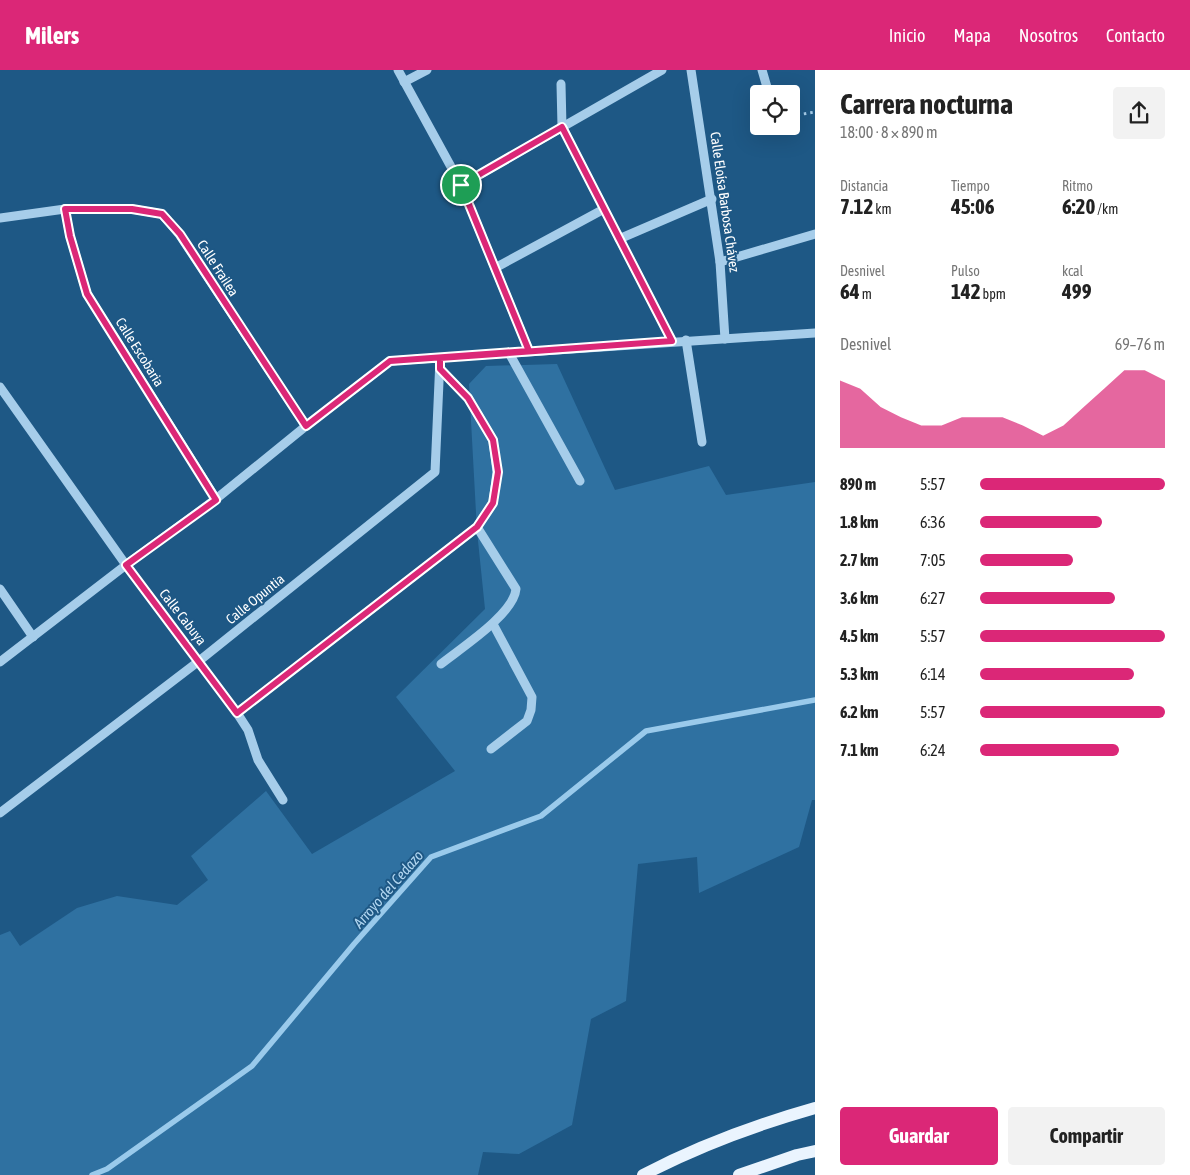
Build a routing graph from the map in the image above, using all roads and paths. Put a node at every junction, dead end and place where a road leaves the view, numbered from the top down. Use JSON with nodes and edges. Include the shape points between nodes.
{"nodes":[{"id":1,"x":398,"y":70,"type":"edge"},
{"id":2,"x":427,"y":70,"type":"edge"},
{"id":3,"x":662,"y":70,"type":"edge"},
{"id":4,"x":691,"y":70,"type":"edge"},
{"id":5,"x":762,"y":70,"type":"edge"},
{"id":6,"x":404,"y":82,"type":"junction"},
{"id":7,"x":561,"y":84,"type":"dead end"},
{"id":8,"x":766,"y":85,"type":"edge"},
{"id":9,"x":815,"y":112,"type":"edge"},
{"id":10,"x":800,"y":114,"type":"edge"},
{"id":11,"x":562,"y":127,"type":"junction"},
{"id":12,"x":461,"y":185,"type":"junction"},
{"id":13,"x":712,"y":199,"type":"junction"},
{"id":14,"x":65,"y":209,"type":"junction"},
{"id":15,"x":604,"y":209,"type":"junction"},
{"id":16,"x":0,"y":218,"type":"edge"},
{"id":17,"x":815,"y":234,"type":"edge"},
{"id":18,"x":619,"y":239,"type":"junction"},
{"id":19,"x":720,"y":262,"type":"junction"},
{"id":20,"x":495,"y":268,"type":"junction"},
{"id":21,"x":815,"y":333,"type":"edge"},
{"id":22,"x":726,"y":339,"type":"junction"},
{"id":23,"x":686,"y":340,"type":"junction"},
{"id":24,"x":672,"y":341,"type":"junction"},
{"id":25,"x":529,"y":351,"type":"junction"},
{"id":26,"x":509,"y":353,"type":"junction"},
{"id":27,"x":440,"y":358,"type":"junction"},
{"id":28,"x":440,"y":369,"type":"junction"},
{"id":29,"x":0,"y":387,"type":"edge"},
{"id":30,"x":306,"y":426,"type":"junction"},
{"id":31,"x":702,"y":442,"type":"dead end"},
{"id":32,"x":580,"y":481,"type":"dead end"},
{"id":33,"x":216,"y":500,"type":"junction"},
{"id":34,"x":477,"y":527,"type":"junction"},
{"id":35,"x":126,"y":565,"type":"junction"},
{"id":36,"x":0,"y":589,"type":"edge"},
{"id":37,"x":493,"y":624,"type":"junction"},
{"id":38,"x":33,"y":637,"type":"junction"},
{"id":39,"x":199,"y":661,"type":"junction"},
{"id":40,"x":0,"y":662,"type":"edge"},
{"id":41,"x":441,"y":664,"type":"dead end"},
{"id":42,"x":237,"y":713,"type":"junction"},
{"id":43,"x":491,"y":749,"type":"dead end"},
{"id":44,"x":283,"y":800,"type":"dead end"},
{"id":45,"x":1,"y":810,"type":"edge"},
{"id":46,"x":815,"y":1108,"type":"edge"},
{"id":47,"x":815,"y":1150,"type":"edge"},
{"id":48,"x":643,"y":1175,"type":"edge"},
{"id":49,"x":739,"y":1175,"type":"edge"}],
"edges":[{"from":1,"to":6,"type":"street"},
{"from":2,"to":6,"type":"street"},
{"from":3,"to":11,"type":"street"},
{"from":4,"to":13,"type":"street","name":"Calle Eloísa Barbosa Chávez"},
{"from":5,"to":8,"type":"street"},
{"from":6,"to":12,"type":"street"},
{"from":7,"to":11,"type":"street"},
{"from":9,"to":10,"type":"path"},
{"from":11,"to":12,"type":"street"},
{"from":11,"to":15,"type":"street"},
{"from":12,"to":20,"type":"street"},
{"from":13,"to":18,"type":"street"},
{"from":13,"to":19,"type":"street","name":"Calle Eloísa Barbosa Chávez"},
{"from":14,"to":16,"type":"street","name":"Calle Frailea"},
{"from":14,"to":30,"type":"street","name":"Calle Frailea","via":[[132,209],[162,214],[180,234]]},
{"from":14,"to":33,"type":"street","name":"Calle Escobaria","via":[[87,294]]},
{"from":15,"to":18,"type":"street"},
{"from":15,"to":20,"type":"street"},
{"from":17,"to":19,"type":"street"},
{"from":18,"to":24,"type":"street"},
{"from":19,"to":22,"type":"street","name":"Calle Eloísa Barbosa Chávez"},
{"from":20,"to":25,"type":"street"},
{"from":21,"to":22,"type":"street"},
{"from":22,"to":23,"type":"street"},
{"from":23,"to":24,"type":"street"},
{"from":23,"to":31,"type":"street"},
{"from":24,"to":25,"type":"street"},
{"from":25,"to":26,"type":"street"},
{"from":26,"to":27,"type":"street"},
{"from":26,"to":32,"type":"street"},
{"from":27,"to":28,"type":"street","name":"Calle Opuntia"},
{"from":27,"to":30,"type":"street","via":[[390,361]]},
{"from":28,"to":34,"type":"street","via":[[468,398],[493,440],[498,472],[493,503]]},
{"from":28,"to":39,"type":"street","name":"Calle Opuntia","via":[[435,472]]},
{"from":29,"to":35,"type":"street","name":"Calle Cabuya"},
{"from":30,"to":33,"type":"street"},
{"from":33,"to":35,"type":"street"},
{"from":34,"to":37,"type":"street","via":[[516,589],[516,597]]},
{"from":34,"to":42,"type":"street"},
{"from":35,"to":38,"type":"street"},
{"from":35,"to":39,"type":"street","name":"Calle Cabuya"},
{"from":36,"to":38,"type":"street"},
{"from":37,"to":41,"type":"street"},
{"from":37,"to":43,"type":"street","via":[[532,697],[527,721]]},
{"from":38,"to":40,"type":"street"},
{"from":39,"to":42,"type":"street","name":"Calle Cabuya"},
{"from":39,"to":45,"type":"street","name":"Calle Opuntia"},
{"from":42,"to":44,"type":"street","name":"Calle Cabuya","via":[[248,730],[258,760]]},
{"from":46,"to":48,"type":"main road","via":[[696,1148]]},
{"from":47,"to":49,"type":"main road"}]}
